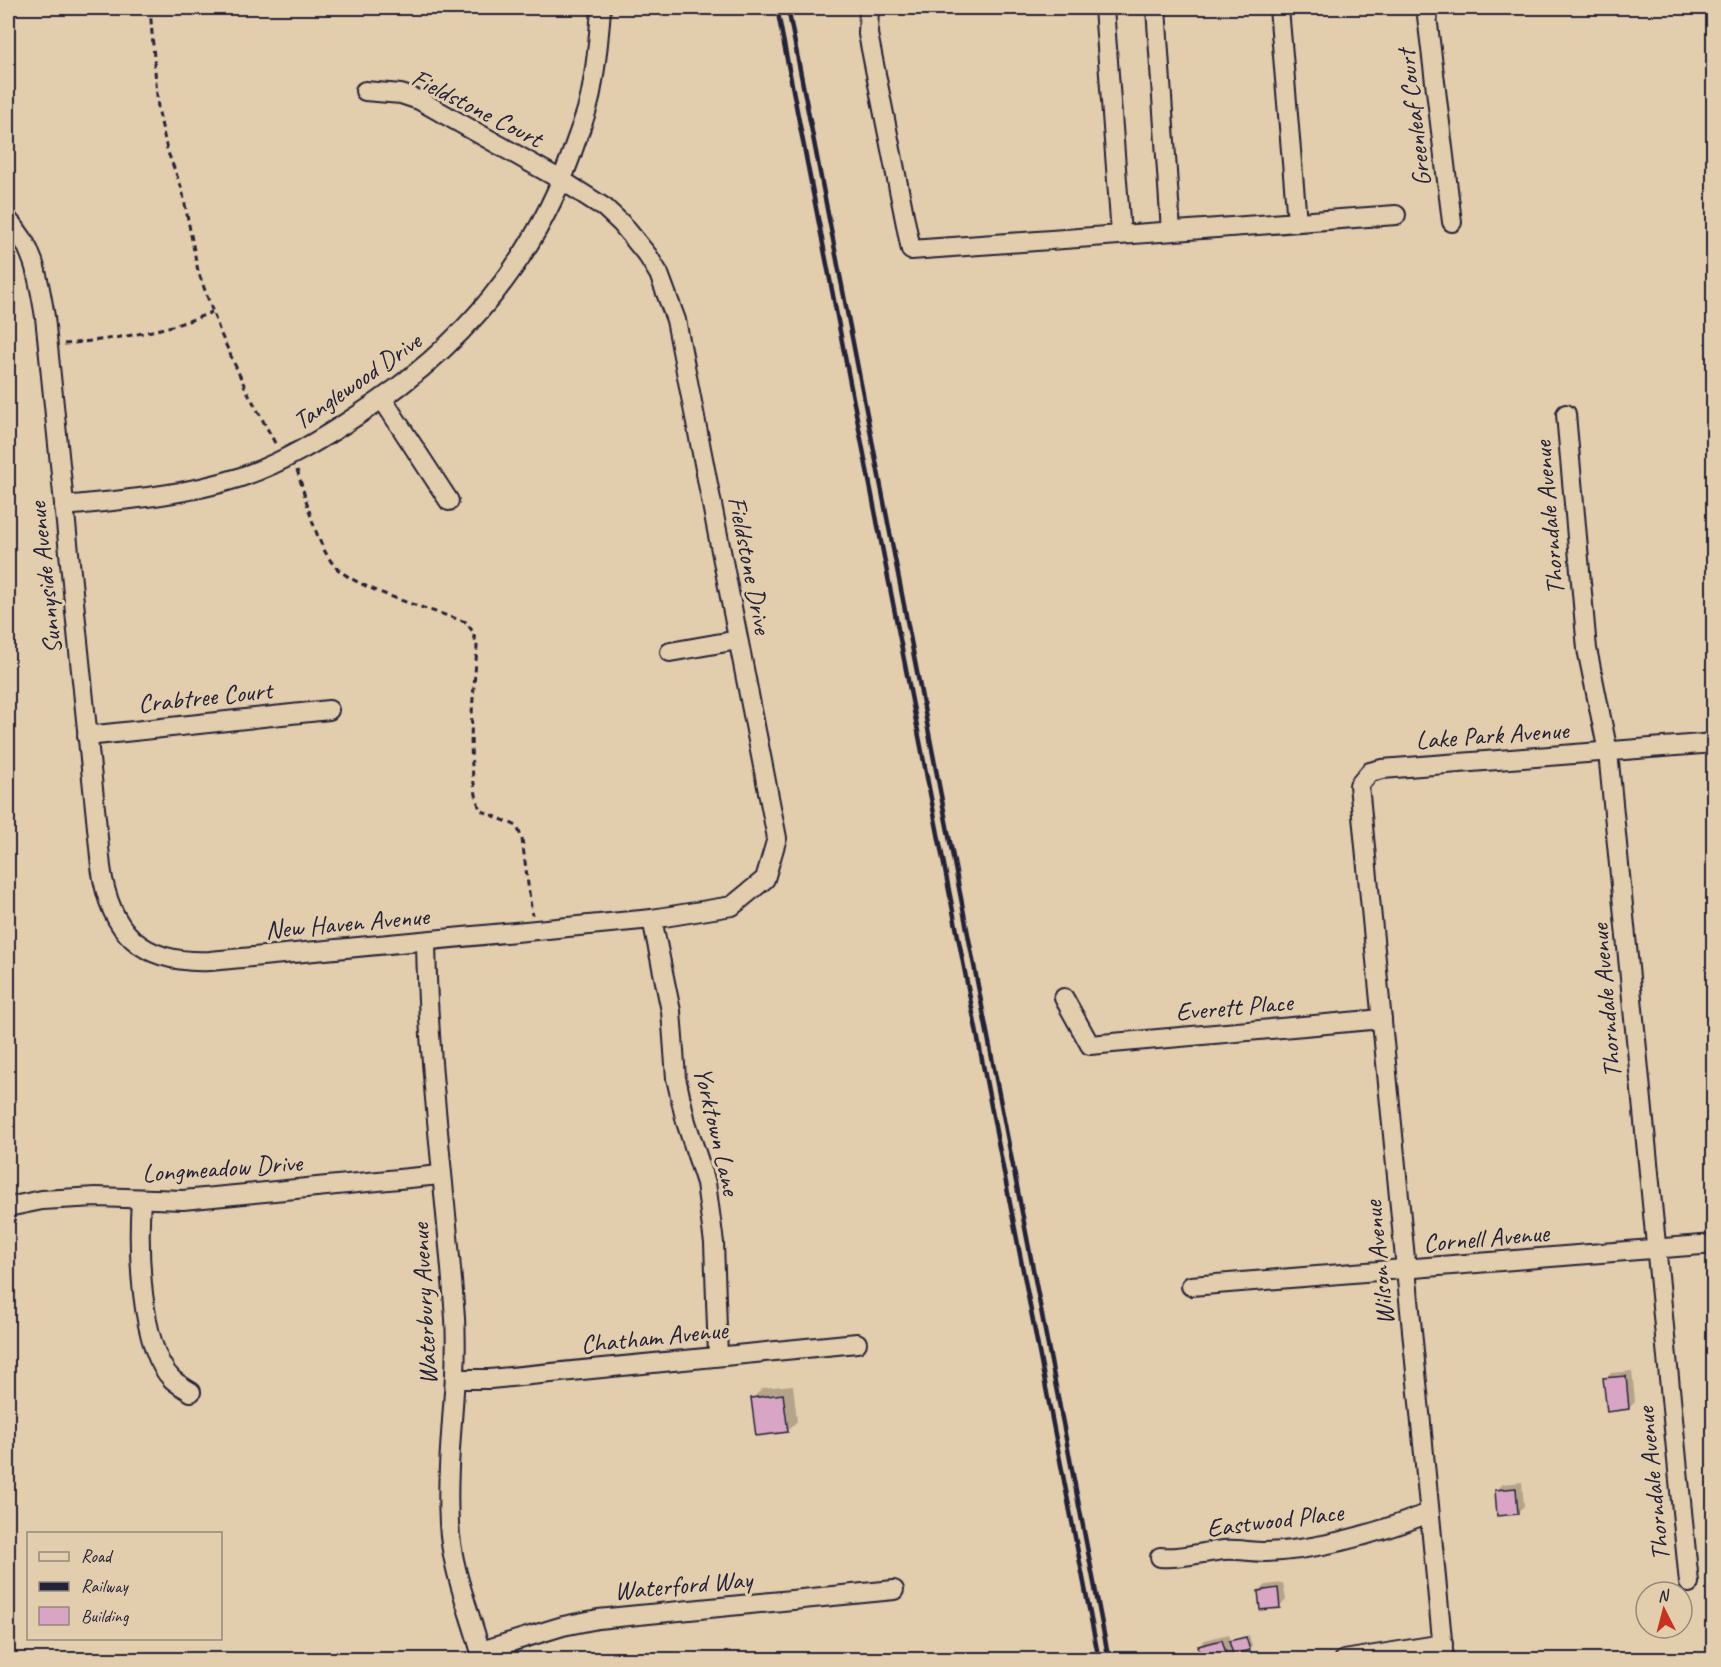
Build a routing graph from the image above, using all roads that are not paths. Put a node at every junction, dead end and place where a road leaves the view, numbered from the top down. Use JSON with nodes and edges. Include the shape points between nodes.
{"nodes":[{"id":1,"x":601,"y":8,"type":"edge"},
{"id":2,"x":869,"y":8,"type":"edge"},
{"id":3,"x":1104,"y":8,"type":"edge"},
{"id":4,"x":1156,"y":8,"type":"edge"},
{"id":5,"x":1279,"y":8,"type":"edge"},
{"id":6,"x":1426,"y":8,"type":"edge"},
{"id":7,"x":365,"y":91,"type":"dead end"},
{"id":8,"x":563,"y":181,"type":"junction"},
{"id":9,"x":1396,"y":215,"type":"dead end"},
{"id":10,"x":8,"y":220,"type":"edge"},
{"id":11,"x":1297,"y":222,"type":"junction"},
{"id":12,"x":1452,"y":222,"type":"dead end"},
{"id":13,"x":1172,"y":231,"type":"junction"},
{"id":14,"x":1121,"y":234,"type":"junction"},
{"id":15,"x":383,"y":399,"type":"junction"},
{"id":16,"x":1566,"y":414,"type":"dead end"},
{"id":17,"x":448,"y":501,"type":"dead end"},
{"id":18,"x":64,"y":506,"type":"junction"},
{"id":19,"x":738,"y":640,"type":"junction"},
{"id":20,"x":670,"y":652,"type":"dead end"},
{"id":21,"x":329,"y":710,"type":"dead end"},
{"id":22,"x":87,"y":736,"type":"junction"},
{"id":23,"x":1713,"y":743,"type":"edge"},
{"id":24,"x":1608,"y":752,"type":"junction"},
{"id":25,"x":1365,"y":862,"type":"joint"},
{"id":26,"x":101,"y":867,"type":"joint"},
{"id":27,"x":652,"y":920,"type":"junction"},
{"id":28,"x":426,"y":942,"type":"junction"},
{"id":29,"x":1064,"y":998,"type":"dead end"},
{"id":30,"x":1382,"y":1019,"type":"junction"},
{"id":31,"x":440,"y":1175,"type":"junction"},
{"id":32,"x":141,"y":1200,"type":"junction"},
{"id":33,"x":8,"y":1207,"type":"edge"},
{"id":34,"x":1713,"y":1244,"type":"edge"},
{"id":35,"x":1655,"y":1250,"type":"junction"},
{"id":36,"x":1406,"y":1270,"type":"junction"},
{"id":37,"x":1191,"y":1286,"type":"dead end"},
{"id":38,"x":857,"y":1343,"type":"dead end"},
{"id":39,"x":718,"y":1356,"type":"junction"},
{"id":40,"x":455,"y":1379,"type":"junction"},
{"id":41,"x":191,"y":1392,"type":"dead end"},
{"id":42,"x":1429,"y":1513,"type":"junction"},
{"id":43,"x":1160,"y":1557,"type":"dead end"},
{"id":44,"x":1689,"y":1580,"type":"edge"},
{"id":45,"x":894,"y":1590,"type":"dead end"},
{"id":46,"x":1443,"y":1652,"type":"edge"},
{"id":47,"x":482,"y":1655,"type":"edge"},
{"id":48,"x":1344,"y":1659,"type":"edge"}],
"edges":[{"from":1,"to":8,"type":"street","name":"Tanglewood Drive","via":[[590,100]]},
{"from":2,"to":14,"type":"street","via":[[868,34],[911,250]]},
{"from":3,"to":14,"type":"street"},
{"from":4,"to":13,"type":"street"},
{"from":5,"to":11,"type":"street"},
{"from":6,"to":12,"type":"street","name":"Greenleaf Court"},
{"from":7,"to":8,"type":"street","name":"Fieldstone Court","via":[[401,94],[418,100]]},
{"from":8,"to":15,"type":"street","name":"Tanglewood Drive","via":[[530,244],[488,304],[437,357]]},
{"from":8,"to":19,"type":"street","name":"Fieldstone Drive","via":[[622,224],[648,256],[669,297]]},
{"from":9,"to":11,"type":"street"},
{"from":10,"to":18,"type":"street","name":"Sunnyside Avenue","via":[[28,248],[38,272]]},
{"from":11,"to":13,"type":"street"},
{"from":13,"to":14,"type":"street"},
{"from":15,"to":17,"type":"street"},
{"from":15,"to":18,"type":"street","name":"Tanglewood Drive","via":[[328,435],[240,477],[166,495]]},
{"from":16,"to":24,"type":"street","name":"Thorndale Avenue","via":[[1587,649]]},
{"from":18,"to":22,"type":"street","name":"Sunnyside Avenue"},
{"from":19,"to":20,"type":"street"},
{"from":19,"to":27,"type":"street","name":"Fieldstone Drive","via":[[777,838],[765,879],[732,906]]},
{"from":21,"to":22,"type":"street","name":"Crabtree Court"},
{"from":22,"to":26,"type":"street","name":"Sunnyside Avenue"},
{"from":23,"to":24,"type":"street","name":"Lake Park Avenue"},
{"from":24,"to":25,"type":"street","name":"Lake Park Avenue","via":[[1370,772],[1359,785]]},
{"from":24,"to":35,"type":"street","name":"Thorndale Avenue"},
{"from":25,"to":30,"type":"street","name":"Wilson Avenue"},
{"from":26,"to":28,"type":"street","name":"New Haven Avenue","via":[[110,909],[127,934],[168,959],[210,961]]},
{"from":27,"to":28,"type":"street","name":"New Haven Avenue"},
{"from":27,"to":39,"type":"street","name":"Yorktown Lane","via":[[671,1011],[676,1078],[706,1183],[714,1243]]},
{"from":28,"to":31,"type":"street","name":"Waterbury Avenue","via":[[426,998]]},
{"from":29,"to":30,"type":"street","name":"Everett Place","via":[[1090,1045]]},
{"from":30,"to":36,"type":"street","name":"Wilson Avenue"},
{"from":31,"to":32,"type":"street","name":"Longmeadow Drive","via":[[183,1200]]},
{"from":31,"to":40,"type":"street","name":"Waterbury Avenue","via":[[455,1321]]},
{"from":32,"to":33,"type":"street","name":"Longmeadow Drive","via":[[96,1197],[42,1200]]},
{"from":32,"to":41,"type":"street","via":[[145,1310],[158,1356],[171,1379]]},
{"from":34,"to":35,"type":"street","name":"Cornell Avenue"},
{"from":35,"to":36,"type":"street","name":"Cornell Avenue"},
{"from":35,"to":44,"type":"street","name":"Thorndale Avenue"},
{"from":36,"to":37,"type":"street","name":"Cornell Avenue"},
{"from":36,"to":42,"type":"street","name":"Wilson Avenue"},
{"from":38,"to":39,"type":"street","name":"Chatham Avenue"},
{"from":39,"to":40,"type":"street","name":"Chatham Avenue","via":[[490,1379]]},
{"from":40,"to":47,"type":"street","name":"Waterbury Avenue","via":[[448,1451],[449,1525],[453,1555]]},
{"from":42,"to":43,"type":"street","name":"Eastwood Place","via":[[1329,1544],[1266,1552],[1224,1550]]},
{"from":42,"to":46,"type":"street","name":"Wilson Avenue"},
{"from":45,"to":47,"type":"street","name":"Waterford Way","via":[[598,1619],[563,1626]]},
{"from":46,"to":48,"type":"street"}]}
